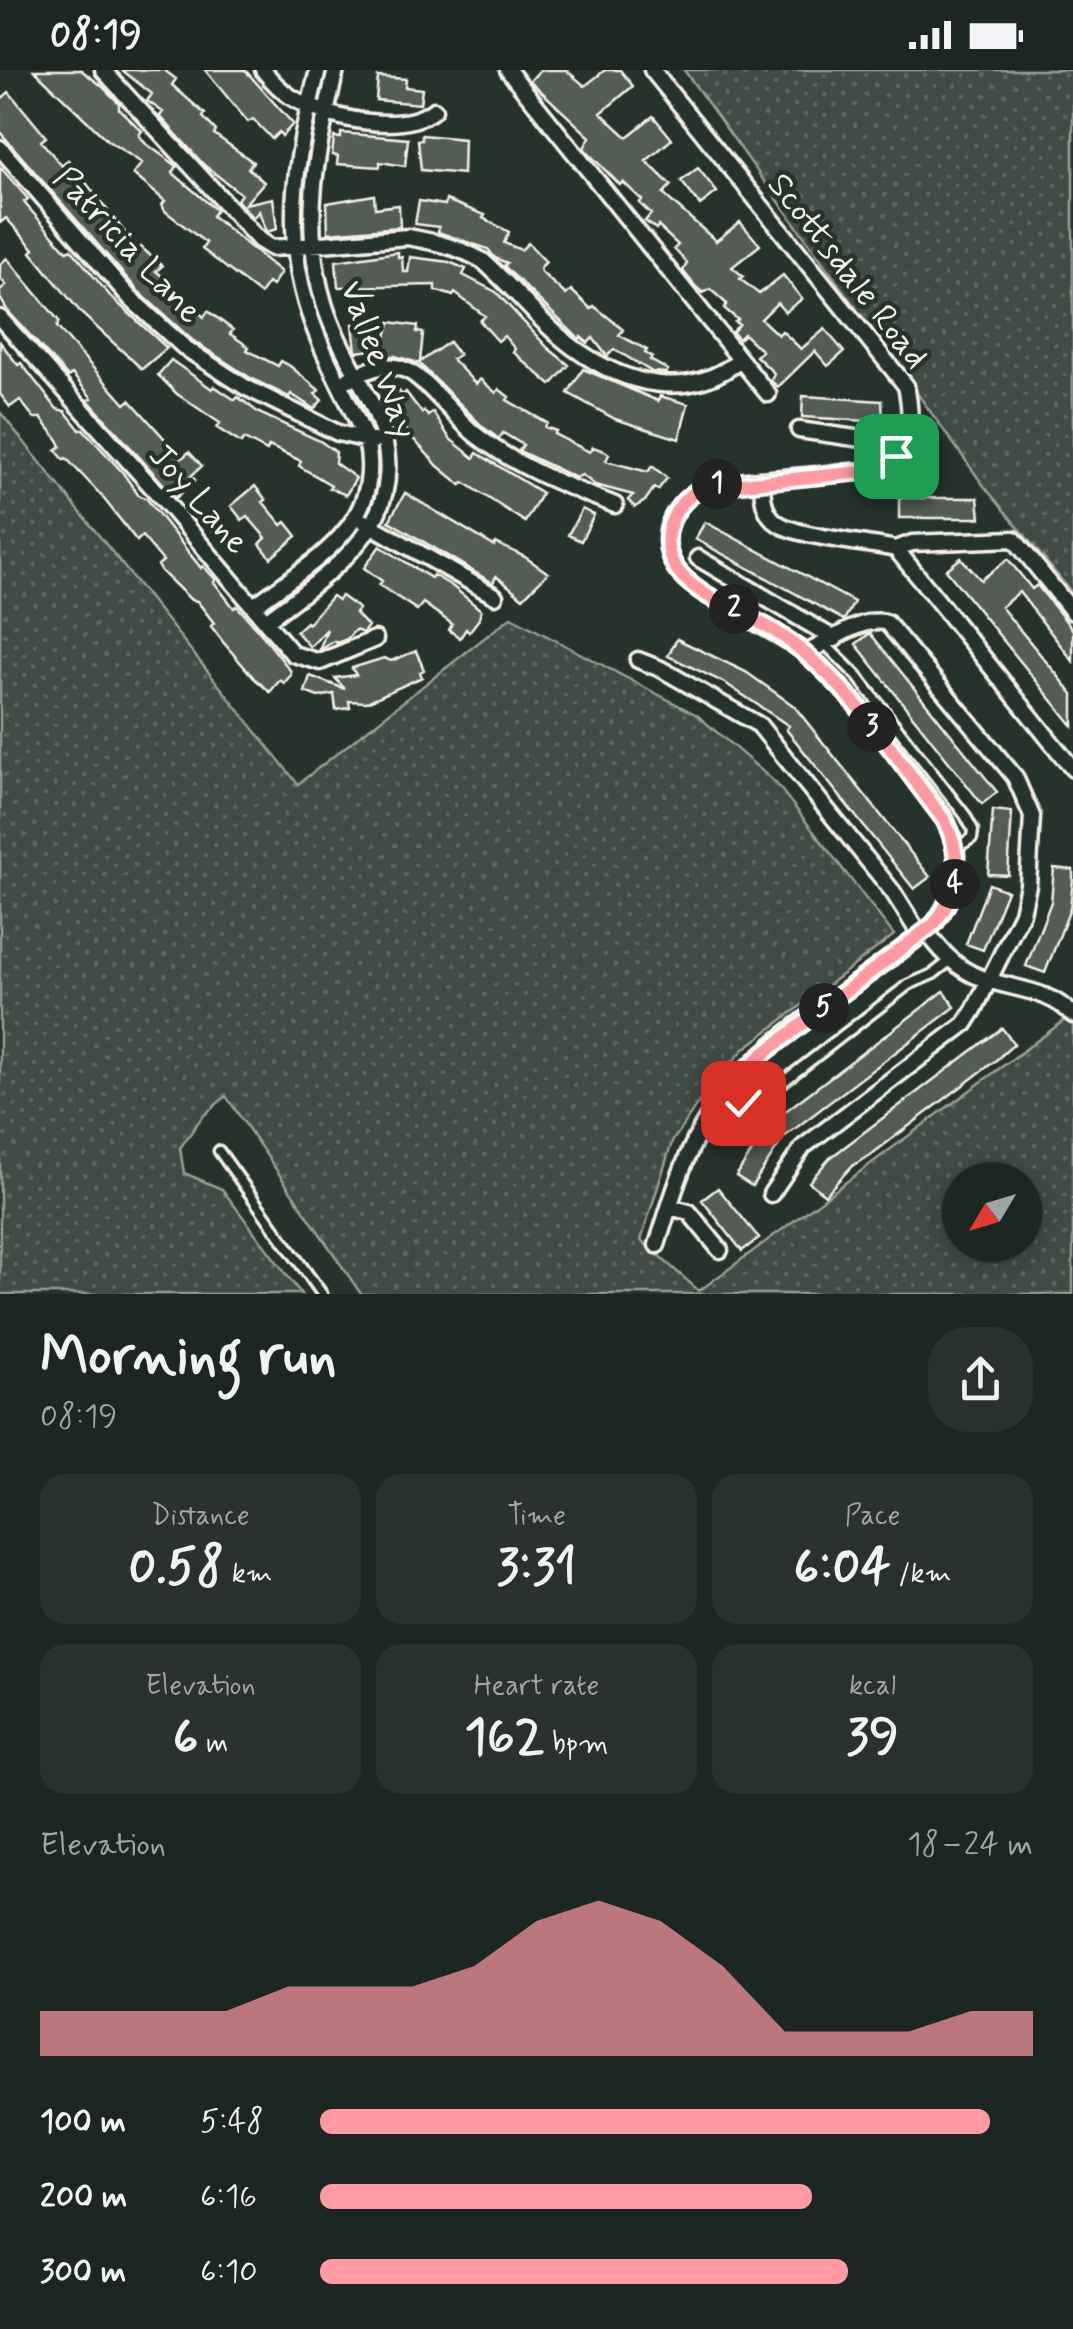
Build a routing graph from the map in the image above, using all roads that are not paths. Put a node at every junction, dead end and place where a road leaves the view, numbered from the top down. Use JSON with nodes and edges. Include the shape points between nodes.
{"nodes":[{"id":1,"x":103,"y":70,"type":"edge"},
{"id":2,"x":263,"y":70,"type":"edge"},
{"id":3,"x":318,"y":70,"type":"edge"},
{"id":4,"x":336,"y":70,"type":"edge"},
{"id":5,"x":508,"y":70,"type":"edge"},
{"id":6,"x":652,"y":70,"type":"edge"},
{"id":7,"x":309,"y":106,"type":"junction"},
{"id":8,"x":434,"y":110,"type":"dead end"},
{"id":9,"x":326,"y":112,"type":"junction"},
{"id":10,"x":0,"y":148,"type":"edge"},
{"id":11,"x":313,"y":246,"type":"junction"},
{"id":12,"x":293,"y":247,"type":"junction"},
{"id":13,"x":0,"y":318,"type":"edge"},
{"id":14,"x":740,"y":360,"type":"junction"},
{"id":15,"x":356,"y":376,"type":"junction"},
{"id":16,"x":340,"y":384,"type":"junction"},
{"id":17,"x":768,"y":394,"type":"dead end"},
{"id":18,"x":799,"y":430,"type":"dead end"},
{"id":19,"x":366,"y":440,"type":"junction"},
{"id":20,"x":385,"y":442,"type":"junction"},
{"id":21,"x":904,"y":445,"type":"junction"},
{"id":22,"x":762,"y":482,"type":"junction"},
{"id":23,"x":615,"y":504,"type":"dead end"},
{"id":24,"x":357,"y":517,"type":"junction"},
{"id":25,"x":373,"y":526,"type":"junction"},
{"id":26,"x":896,"y":549,"type":"junction"},
{"id":27,"x":698,"y":558,"type":"joint"},
{"id":28,"x":672,"y":561,"type":"junction"},
{"id":29,"x":495,"y":596,"type":"dead end"},
{"id":30,"x":254,"y":606,"type":"junction"},
{"id":31,"x":1073,"y":612,"type":"edge"},
{"id":32,"x":266,"y":621,"type":"junction"},
{"id":33,"x":374,"y":639,"type":"dead end"},
{"id":34,"x":830,"y":642,"type":"junction"},
{"id":35,"x":806,"y":654,"type":"junction"},
{"id":36,"x":638,"y":660,"type":"dead end"},
{"id":37,"x":1073,"y":769,"type":"edge"},
{"id":38,"x":956,"y":848,"type":"junction"},
{"id":39,"x":923,"y":933,"type":"junction"},
{"id":40,"x":951,"y":960,"type":"junction"},
{"id":41,"x":988,"y":980,"type":"junction"},
{"id":42,"x":1070,"y":1006,"type":"edge"},
{"id":43,"x":727,"y":1091,"type":"junction"},
{"id":44,"x":219,"y":1152,"type":"dead end"},
{"id":45,"x":771,"y":1194,"type":"dead end"},
{"id":46,"x":669,"y":1207,"type":"junction"},
{"id":47,"x":657,"y":1245,"type":"dead end"},
{"id":48,"x":720,"y":1250,"type":"dead end"},
{"id":49,"x":322,"y":1294,"type":"edge"}],
"edges":[{"from":1,"to":12,"type":"street","via":[[259,240],[272,248]]},
{"from":2,"to":7,"type":"street"},
{"from":3,"to":7,"type":"street","name":"Vallee Way"},
{"from":4,"to":9,"type":"street","name":"Vallee Way"},
{"from":5,"to":14,"type":"street"},
{"from":6,"to":21,"type":"street","name":"Scottsdale Road","via":[[906,386],[912,413]]},
{"from":7,"to":9,"type":"street"},
{"from":7,"to":12,"type":"street","name":"Vallee Way","via":[[295,170]]},
{"from":8,"to":9,"type":"street","via":[[424,118],[391,122]]},
{"from":9,"to":11,"type":"street","name":"Vallee Way","via":[[314,170]]},
{"from":10,"to":19,"type":"street","name":"Patricia Lane","via":[[131,299],[185,348],[244,387]]},
{"from":11,"to":12,"type":"street"},
{"from":11,"to":14,"type":"street","via":[[408,237],[468,252],[575,349],[656,384],[704,382]]},
{"from":11,"to":15,"type":"street","name":"Vallee Way","via":[[324,304]]},
{"from":12,"to":16,"type":"street","name":"Vallee Way","via":[[315,332]]},
{"from":13,"to":30,"type":"street","name":"Joy Lane"},
{"from":14,"to":17,"type":"street"},
{"from":15,"to":16,"type":"street"},
{"from":15,"to":20,"type":"street","name":"Vallee Way"},
{"from":15,"to":23,"type":"street","via":[[379,366],[406,370],[506,457]]},
{"from":16,"to":19,"type":"street","name":"Vallee Way"},
{"from":18,"to":21,"type":"street"},
{"from":19,"to":20,"type":"street","name":"Patricia Lane"},
{"from":19,"to":24,"type":"street","name":"Vallee Way","via":[[370,482]]},
{"from":20,"to":25,"type":"street","name":"Vallee Way","via":[[388,472]]},
{"from":21,"to":22,"type":"street","via":[[874,470]]},
{"from":22,"to":26,"type":"street","via":[[763,500],[777,523]]},
{"from":22,"to":28,"type":"street","via":[[713,484],[690,494],[669,528]]},
{"from":24,"to":25,"type":"street"},
{"from":24,"to":30,"type":"street","name":"Vallee Way","via":[[335,544]]},
{"from":25,"to":29,"type":"street"},
{"from":25,"to":32,"type":"street","name":"Vallee Way","via":[[332,571]]},
{"from":26,"to":31,"type":"street","via":[[1014,539]]},
{"from":26,"to":37,"type":"street"},
{"from":27,"to":28,"type":"lane"},
{"from":27,"to":34,"type":"street"},
{"from":28,"to":35,"type":"street","via":[[696,588]]},
{"from":30,"to":32,"type":"street","name":"Joy Lane"},
{"from":32,"to":33,"type":"street","name":"Joy Lane","via":[[306,660],[320,662]]},
{"from":34,"to":35,"type":"street"},
{"from":34,"to":38,"type":"lane","via":[[965,815],[972,838]]},
{"from":34,"to":41,"type":"street","via":[[874,621],[886,623],[1024,794],[1032,816],[1028,885],[1022,913]]},
{"from":35,"to":38,"type":"street","via":[[944,820]]},
{"from":36,"to":39,"type":"street","via":[[759,726]]},
{"from":38,"to":39,"type":"street","via":[[952,896]]},
{"from":39,"to":40,"type":"street"},
{"from":39,"to":43,"type":"street","via":[[762,1055]]},
{"from":40,"to":41,"type":"street"},
{"from":40,"to":43,"type":"lane","via":[[908,985],[761,1099],[743,1103]]},
{"from":41,"to":42,"type":"street"},
{"from":41,"to":45,"type":"street","via":[[965,1024],[802,1147]]},
{"from":43,"to":46,"type":"street","via":[[693,1144]]},
{"from":44,"to":49,"type":"lane"},
{"from":46,"to":47,"type":"street"},
{"from":46,"to":48,"type":"street","via":[[689,1212]]}]}
